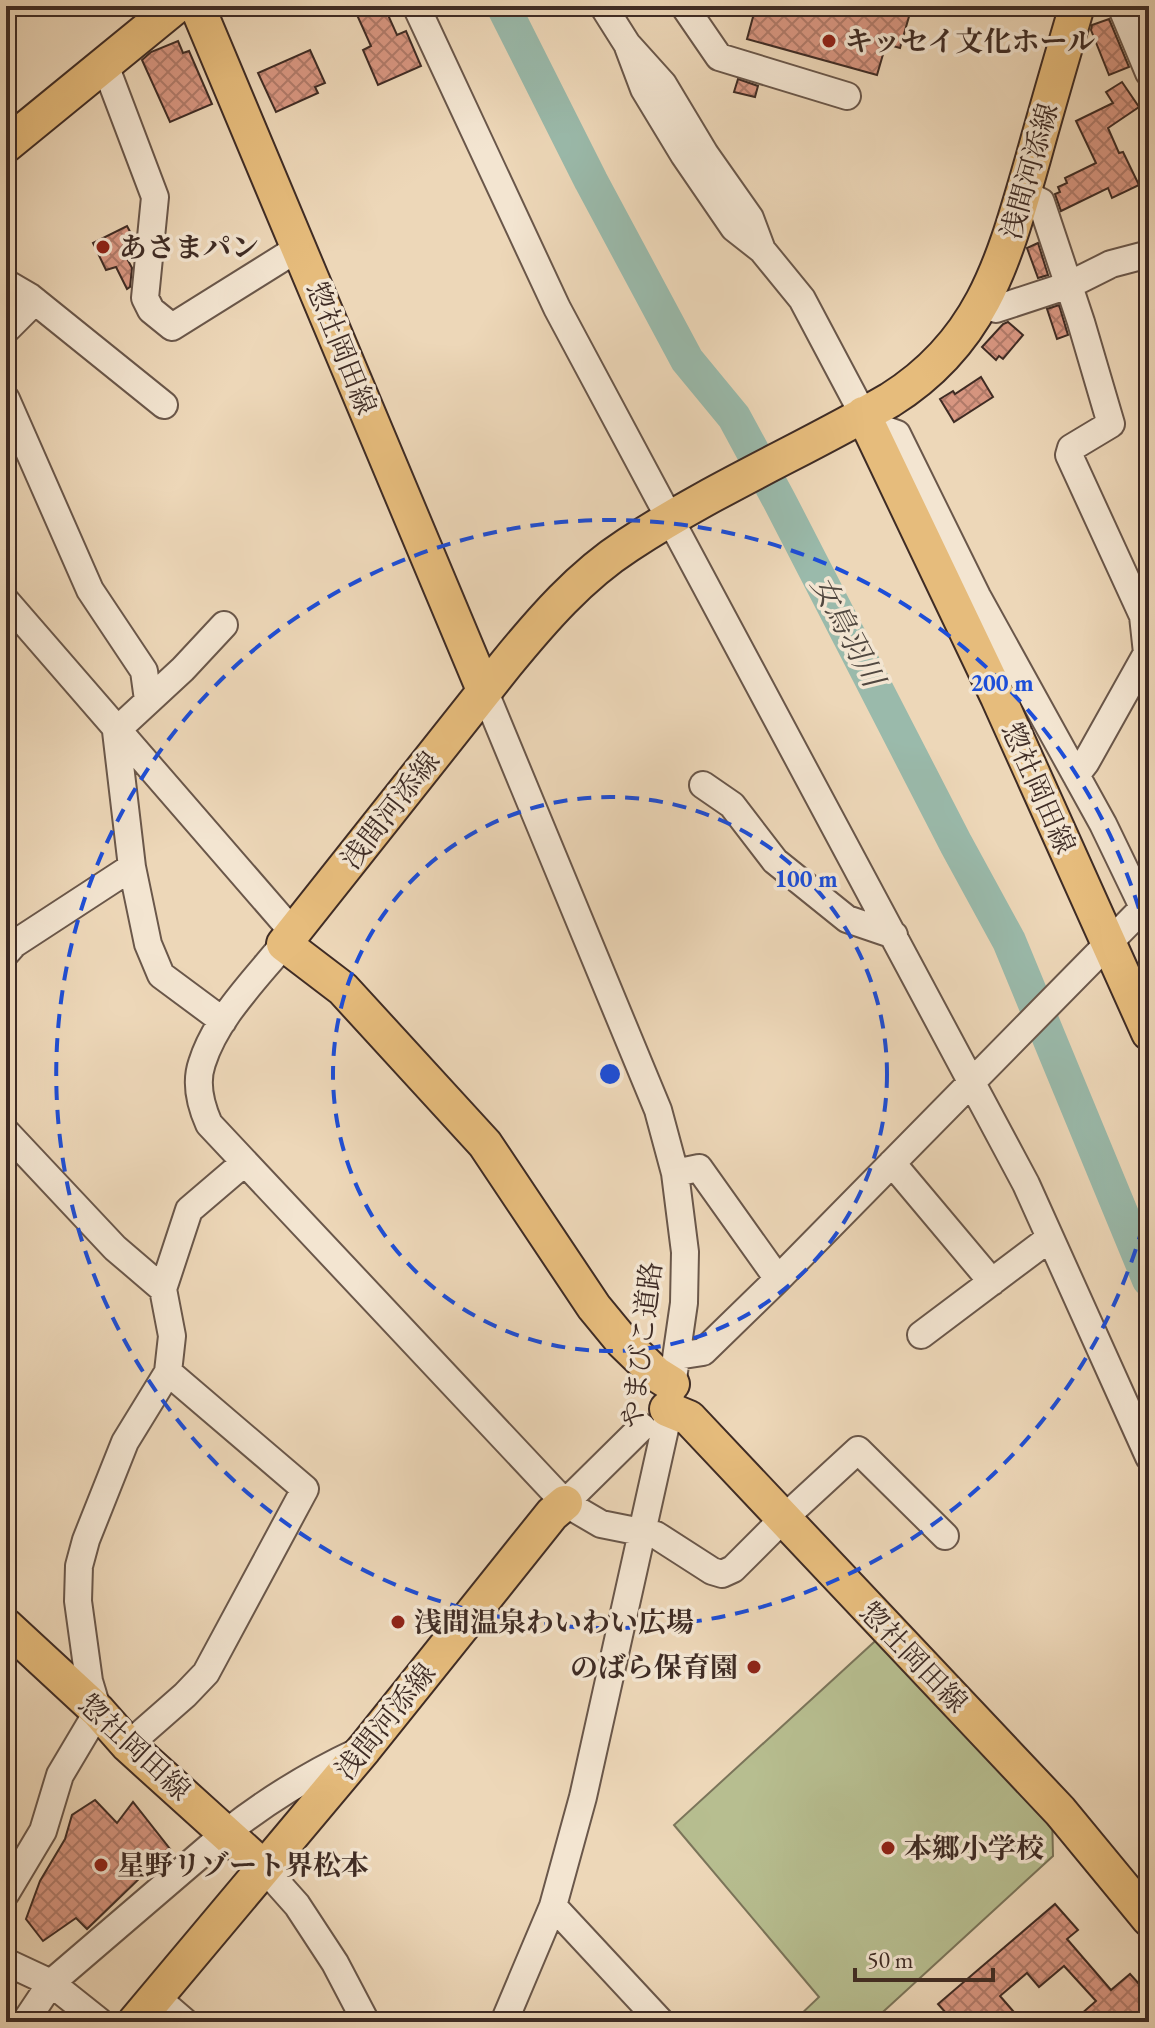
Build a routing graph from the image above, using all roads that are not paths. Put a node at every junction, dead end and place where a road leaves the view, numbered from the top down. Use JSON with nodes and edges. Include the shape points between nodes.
{"nodes":[{"id":1,"x":176,"y":6,"type":"edge"},
{"id":2,"x":197,"y":6,"type":"edge"},
{"id":3,"x":416,"y":6,"type":"edge"},
{"id":4,"x":603,"y":6,"type":"edge"},
{"id":5,"x":684,"y":6,"type":"edge"},
{"id":6,"x":1056,"y":6,"type":"edge"},
{"id":7,"x":1077,"y":6,"type":"edge"},
{"id":8,"x":1149,"y":6,"type":"edge"},
{"id":9,"x":1124,"y":13,"type":"edge"},
{"id":10,"x":105,"y":65,"type":"junction"},
{"id":11,"x":1149,"y":73,"type":"edge"},
{"id":12,"x":847,"y":96,"type":"dead end"},
{"id":13,"x":6,"y":145,"type":"edge"},
{"id":14,"x":1023,"y":193,"type":"junction"},
{"id":15,"x":300,"y":247,"type":"junction"},
{"id":16,"x":1149,"y":254,"type":"edge"},
{"id":17,"x":6,"y":283,"type":"edge"},
{"id":18,"x":1069,"y":285,"type":"junction"},
{"id":19,"x":35,"y":301,"type":"junction"},
{"id":20,"x":975,"y":315,"type":"junction"},
{"id":21,"x":6,"y":330,"type":"edge"},
{"id":22,"x":6,"y":399,"type":"edge"},
{"id":23,"x":164,"y":405,"type":"dead end"},
{"id":24,"x":858,"y":421,"type":"junction"},
{"id":25,"x":676,"y":517,"type":"junction"},
{"id":26,"x":6,"y":601,"type":"edge"},
{"id":27,"x":1146,"y":615,"type":"edge"},
{"id":28,"x":224,"y":625,"type":"dead end"},
{"id":29,"x":484,"y":690,"type":"junction"},
{"id":30,"x":148,"y":700,"type":"junction"},
{"id":31,"x":116,"y":731,"type":"junction"},
{"id":32,"x":1076,"y":775,"type":"junction"},
{"id":33,"x":703,"y":785,"type":"dead end"},
{"id":34,"x":132,"y":867,"type":"junction"},
{"id":35,"x":1145,"y":912,"type":"edge"},
{"id":36,"x":894,"y":935,"type":"junction"},
{"id":37,"x":288,"y":938,"type":"junction"},
{"id":38,"x":1100,"y":950,"type":"junction"},
{"id":39,"x":6,"y":953,"type":"edge"},
{"id":40,"x":223,"y":1021,"type":"junction"},
{"id":41,"x":1149,"y":1033,"type":"edge"},
{"id":42,"x":976,"y":1077,"type":"junction"},
{"id":43,"x":6,"y":1132,"type":"edge"},
{"id":44,"x":244,"y":1163,"type":"junction"},
{"id":45,"x":892,"y":1163,"type":"junction"},
{"id":46,"x":675,"y":1173,"type":"junction"},
{"id":47,"x":1050,"y":1238,"type":"junction"},
{"id":48,"x":778,"y":1279,"type":"junction"},
{"id":49,"x":992,"y":1282,"type":"junction"},
{"id":50,"x":163,"y":1289,"type":"junction"},
{"id":51,"x":921,"y":1335,"type":"dead end"},
{"id":52,"x":168,"y":1372,"type":"junction"},
{"id":53,"x":664,"y":1394,"type":"junction"},
{"id":54,"x":1149,"y":1457,"type":"edge"},
{"id":55,"x":565,"y":1503,"type":"junction"},
{"id":56,"x":783,"y":1519,"type":"junction"},
{"id":57,"x":641,"y":1532,"type":"junction"},
{"id":58,"x":945,"y":1536,"type":"dead end"},
{"id":59,"x":6,"y":1626,"type":"edge"},
{"id":60,"x":98,"y":1711,"type":"junction"},
{"id":61,"x":128,"y":1745,"type":"junction"},
{"id":62,"x":364,"y":1749,"type":"junction"},
{"id":63,"x":227,"y":1832,"type":"junction"},
{"id":64,"x":264,"y":1868,"type":"junction"},
{"id":65,"x":6,"y":1893,"type":"edge"},
{"id":66,"x":553,"y":1906,"type":"junction"},
{"id":67,"x":1149,"y":1919,"type":"edge"},
{"id":68,"x":6,"y":1962,"type":"edge"},
{"id":69,"x":51,"y":1983,"type":"junction"},
{"id":70,"x":145,"y":2009,"type":"edge"},
{"id":71,"x":25,"y":2022,"type":"edge"},
{"id":72,"x":100,"y":2022,"type":"edge"},
{"id":73,"x":185,"y":2022,"type":"edge"},
{"id":74,"x":366,"y":2022,"type":"edge"},
{"id":75,"x":504,"y":2022,"type":"edge"},
{"id":76,"x":661,"y":2022,"type":"edge"}],
"edges":[{"from":1,"to":10,"type":"main road"},
{"from":2,"to":15,"type":"main road","name":"惣社岡田線"},
{"from":3,"to":25,"type":"street","via":[[557,308]]},
{"from":4,"to":24,"type":"street","via":[[627,44],[663,84],[750,218],[762,250],[802,299]]},
{"from":5,"to":12,"type":"street","via":[[719,57]]},
{"from":6,"to":20,"type":"main road","name":"浅間河添線","via":[[971,294]]},
{"from":7,"to":14,"type":"main road","name":"浅間河添線"},
{"from":8,"to":9,"type":"street"},
{"from":9,"to":11,"type":"street"},
{"from":10,"to":13,"type":"main road"},
{"from":10,"to":15,"type":"street","via":[[155,197],[145,298],[151,310],[172,327]]},
{"from":14,"to":18,"type":"street","via":[[1041,202]]},
{"from":14,"to":20,"type":"main road","name":"浅間河添線","via":[[1007,248]]},
{"from":15,"to":29,"type":"main road","name":"惣社岡田線"},
{"from":16,"to":18,"type":"street","via":[[1111,264]]},
{"from":17,"to":19,"type":"street"},
{"from":18,"to":20,"type":"street"},
{"from":18,"to":27,"type":"street","via":[[1111,424],[1071,448],[1069,455]]},
{"from":19,"to":21,"type":"street"},
{"from":19,"to":23,"type":"street"},
{"from":20,"to":24,"type":"main road","name":"浅間河添線","via":[[917,383]]},
{"from":22,"to":30,"type":"street","via":[[90,590],[144,671]]},
{"from":24,"to":25,"type":"main road","name":"浅間河添線"},
{"from":24,"to":32,"type":"street","via":[[897,434],[977,596]]},
{"from":24,"to":38,"type":"main road","name":"惣社岡田線","via":[[998,697]]},
{"from":25,"to":29,"type":"main road","name":"浅間河添線","via":[[583,579]]},
{"from":25,"to":36,"type":"street"},
{"from":26,"to":31,"type":"street"},
{"from":27,"to":32,"type":"street","via":[[1143,664]]},
{"from":28,"to":30,"type":"street"},
{"from":29,"to":37,"type":"main road","name":"浅間河添線"},
{"from":29,"to":46,"type":"street","name":"やまびこ道路","via":[[658,1110]]},
{"from":30,"to":31,"type":"street"},
{"from":31,"to":34,"type":"street"},
{"from":31,"to":37,"type":"street"},
{"from":32,"to":35,"type":"street"},
{"from":33,"to":36,"type":"street","via":[[732,805],[775,861],[847,919]]},
{"from":34,"to":39,"type":"street"},
{"from":34,"to":40,"type":"street","via":[[148,944],[161,975]]},
{"from":35,"to":38,"type":"street"},
{"from":36,"to":42,"type":"street"},
{"from":37,"to":40,"type":"street"},
{"from":37,"to":53,"type":"main road","via":[[343,989],[485,1144],[594,1307],[656,1374]]},
{"from":38,"to":41,"type":"main road","name":"惣社岡田線"},
{"from":38,"to":42,"type":"street"},
{"from":40,"to":44,"type":"street","via":[[201,1064],[201,1107],[209,1124]]},
{"from":42,"to":45,"type":"street"},
{"from":42,"to":47,"type":"street"},
{"from":43,"to":50,"type":"street","via":[[115,1248]]},
{"from":44,"to":50,"type":"street","via":[[189,1210]]},
{"from":44,"to":55,"type":"street"},
{"from":45,"to":48,"type":"street"},
{"from":45,"to":49,"type":"street"},
{"from":46,"to":48,"type":"street","via":[[699,1168]]},
{"from":46,"to":53,"type":"street","name":"やまびこ道路","via":[[685,1252],[684,1303]]},
{"from":47,"to":49,"type":"street"},
{"from":47,"to":54,"type":"street"},
{"from":48,"to":53,"type":"street"},
{"from":49,"to":51,"type":"street"},
{"from":50,"to":52,"type":"street","via":[[172,1336]]},
{"from":52,"to":60,"type":"street","via":[[125,1442],[79,1566],[78,1601]]},
{"from":52,"to":61,"type":"street","via":[[305,1489],[206,1673]]},
{"from":53,"to":55,"type":"street","name":"浅間河添線"},
{"from":53,"to":56,"type":"main road","name":"惣社岡田線"},
{"from":53,"to":57,"type":"street","name":"やまびこ道路","via":[[667,1420]]},
{"from":55,"to":57,"type":"street","via":[[601,1524]]},
{"from":55,"to":62,"type":"main road","name":"浅間河添線"},
{"from":56,"to":57,"type":"street","via":[[722,1574],[656,1535]]},
{"from":56,"to":58,"type":"street","via":[[858,1450]]},
{"from":56,"to":67,"type":"main road","name":"惣社岡田線","via":[[1060,1811]]},
{"from":57,"to":66,"type":"street","name":"やまびこ道路","via":[[583,1797]]},
{"from":59,"to":60,"type":"main road","name":"惣社岡田線"},
{"from":60,"to":61,"type":"main road","name":"惣社岡田線"},
{"from":60,"to":65,"type":"street","via":[[60,1775],[43,1831]]},
{"from":61,"to":63,"type":"main road","name":"惣社岡田線"},
{"from":62,"to":63,"type":"street","via":[[308,1776]]},
{"from":62,"to":64,"type":"main road","name":"浅間河添線"},
{"from":63,"to":64,"type":"main road","name":"惣社岡田線"},
{"from":63,"to":69,"type":"street"},
{"from":64,"to":70,"type":"main road","name":"浅間河添線"},
{"from":64,"to":74,"type":"street","via":[[297,1905]]},
{"from":66,"to":75,"type":"street","name":"やまびこ道路"},
{"from":66,"to":76,"type":"street"},
{"from":68,"to":69,"type":"street"},
{"from":69,"to":71,"type":"street"},
{"from":69,"to":72,"type":"street"},
{"from":70,"to":73,"type":"street"}]}
